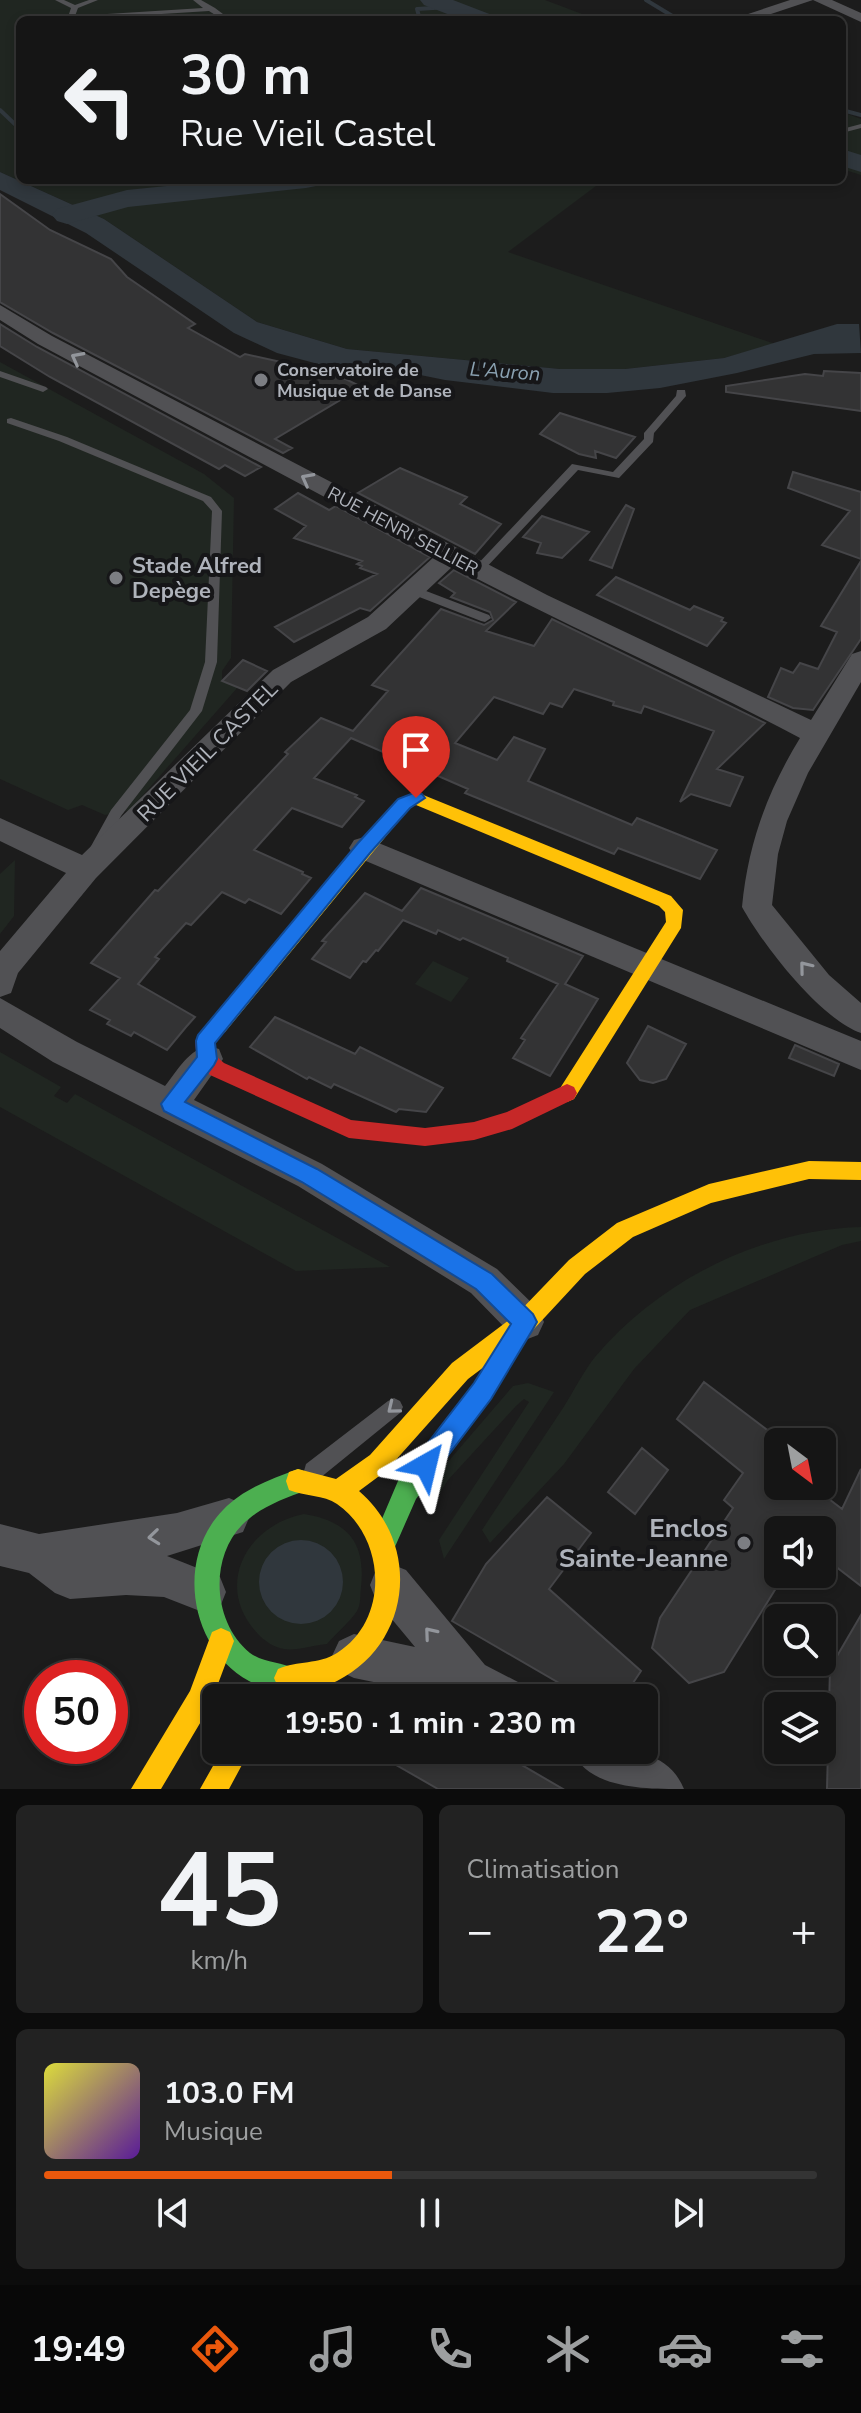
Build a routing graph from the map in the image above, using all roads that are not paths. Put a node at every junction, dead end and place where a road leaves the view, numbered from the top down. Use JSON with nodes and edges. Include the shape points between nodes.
{"nodes":[{"id":1,"x":58,"y":0,"type":"edge"},
{"id":2,"x":95,"y":0,"type":"edge"},
{"id":3,"x":196,"y":0,"type":"edge"},
{"id":4,"x":806,"y":0,"type":"edge"},
{"id":5,"x":820,"y":0,"type":"edge"},
{"id":6,"x":75,"y":7,"type":"junction"},
{"id":7,"x":213,"y":9,"type":"junction"},
{"id":8,"x":71,"y":16,"type":"edge"},
{"id":9,"x":113,"y":16,"type":"edge"},
{"id":10,"x":223,"y":16,"type":"edge"},
{"id":11,"x":751,"y":16,"type":"edge"},
{"id":12,"x":861,"y":18,"type":"edge"},
{"id":13,"x":0,"y":311,"type":"edge"},
{"id":14,"x":0,"y":374,"type":"edge"},
{"id":15,"x":43,"y":389,"type":"dead end"},
{"id":16,"x":681,"y":392,"type":"dead end"},
{"id":17,"x":11,"y":421,"type":"dead end"},
{"id":18,"x":450,"y":556,"type":"junction"},
{"id":19,"x":478,"y":570,"type":"junction"},
{"id":20,"x":413,"y":590,"type":"junction"},
{"id":21,"x":485,"y":618,"type":"dead end"},
{"id":22,"x":861,"y":660,"type":"edge"},
{"id":23,"x":815,"y":734,"type":"junction"},
{"id":24,"x":0,"y":829,"type":"edge"},
{"id":25,"x":364,"y":848,"type":"junction"},
{"id":26,"x":86,"y":870,"type":"junction"},
{"id":27,"x":643,"y":967,"type":"junction"},
{"id":28,"x":0,"y":984,"type":"edge"},
{"id":29,"x":0,"y":1011,"type":"edge"},
{"id":30,"x":861,"y":1020,"type":"edge"},
{"id":31,"x":861,"y":1056,"type":"edge"},
{"id":32,"x":207,"y":1059,"type":"junction"},
{"id":33,"x":171,"y":1104,"type":"junction"},
{"id":34,"x":861,"y":1171,"type":"edge"},
{"id":35,"x":525,"y":1322,"type":"junction"},
{"id":36,"x":460,"y":1371,"type":"junction"},
{"id":37,"x":298,"y":1481,"type":"junction"},
{"id":38,"x":341,"y":1490,"type":"junction"},
{"id":39,"x":229,"y":1518,"type":"junction"},
{"id":40,"x":385,"y":1540,"type":"junction"},
{"id":41,"x":19,"y":1550,"type":"edge"},
{"id":42,"x":391,"y":1585,"type":"junction"},
{"id":43,"x":205,"y":1592,"type":"junction"},
{"id":44,"x":221,"y":1641,"type":"junction"},
{"id":45,"x":337,"y":1666,"type":"junction"},
{"id":46,"x":287,"y":1684,"type":"edge"},
{"id":47,"x":308,"y":1684,"type":"edge"},
{"id":48,"x":454,"y":1684,"type":"edge"},
{"id":49,"x":481,"y":1684,"type":"edge"},
{"id":50,"x":175,"y":1739,"type":"junction"},
{"id":51,"x":140,"y":1759,"type":"dead end"},
{"id":52,"x":229,"y":1764,"type":"edge"},
{"id":53,"x":617,"y":1764,"type":"edge"},
{"id":54,"x":145,"y":1789,"type":"edge"},
{"id":55,"x":214,"y":1789,"type":"edge"},
{"id":56,"x":661,"y":1789,"type":"edge"}],
"edges":[{"from":1,"to":6,"type":"lane"},
{"from":2,"to":6,"type":"lane"},
{"from":3,"to":7,"type":"lane"},
{"from":4,"to":11,"type":"street"},
{"from":5,"to":12,"type":"street"},
{"from":6,"to":8,"type":"lane"},
{"from":7,"to":9,"type":"lane"},
{"from":7,"to":10,"type":"lane"},
{"from":18,"to":13,"type":"street","name":"RUE HENRI SELLIER","one_way":true},
{"from":14,"to":15,"type":"lane"},
{"from":16,"to":19,"type":"lane","via":[[649,440],[615,476],[576,466]]},
{"from":17,"to":26,"type":"lane","via":[[207,499],[217,511],[211,662],[196,711],[116,813]]},
{"from":18,"to":19,"type":"street","name":"RUE HENRI SELLIER"},
{"from":18,"to":20,"type":"street","name":"RUE VIEIL CASTEL"},
{"from":19,"to":23,"type":"street","name":"RUE HENRI SELLIER"},
{"from":20,"to":21,"type":"lane"},
{"from":20,"to":26,"type":"street","name":"RUE VIEIL CASTEL","via":[[377,623],[282,676]]},
{"from":22,"to":23,"type":"street"},
{"from":30,"to":23,"type":"street","one_way":true,"via":[[816,981],[757,907],[765,846],[781,800]]},
{"from":24,"to":26,"type":"street"},
{"from":25,"to":27,"type":"street"},
{"from":25,"to":27,"type":"main road","via":[[404,803],[416,798],[665,901],[674,910],[675,923]]},
{"from":25,"to":32,"type":"main road","via":[[205,1041]]},
{"from":26,"to":28,"type":"street","name":"RUE VIEIL CASTEL","via":[[3,969]]},
{"from":27,"to":31,"type":"street"},
{"from":27,"to":32,"type":"main road","via":[[564,1097],[474,1131],[425,1137],[349,1129],[217,1069]]},
{"from":29,"to":33,"type":"street","via":[[65,1052]]},
{"from":32,"to":33,"type":"street"},
{"from":33,"to":35,"type":"street","via":[[310,1175],[484,1281]]},
{"from":34,"to":35,"type":"main road","via":[[809,1170],[709,1194],[625,1230],[577,1267]]},
{"from":35,"to":36,"type":"main road"},
{"from":35,"to":40,"type":"main road","via":[[483,1391],[407,1490]]},
{"from":36,"to":37,"type":"lane","one_way":true,"via":[[410,1394]]},
{"from":36,"to":38,"type":"main road","via":[[378,1463]]},
{"from":37,"to":38,"type":"main road"},
{"from":37,"to":39,"type":"main road","via":[[273,1487]]},
{"from":38,"to":40,"type":"main road","via":[[367,1511]]},
{"from":39,"to":41,"type":"street","one_way":true,"via":[[177,1534]]},
{"from":39,"to":43,"type":"main road","via":[[207,1565]]},
{"from":40,"to":42,"type":"main road"},
{"from":41,"to":43,"type":"street","via":[[70,1578],[164,1576]]},
{"from":42,"to":45,"type":"main road","via":[[373,1636]]},
{"from":49,"to":42,"type":"street","one_way":true},
{"from":43,"to":44,"type":"main road","via":[[209,1618]]},
{"from":44,"to":46,"type":"main road","via":[[241,1663]]},
{"from":44,"to":50,"type":"main road","via":[[200,1699]]},
{"from":45,"to":47,"type":"lane"},
{"from":45,"to":48,"type":"street"},
{"from":50,"to":51,"type":"lane"},
{"from":50,"to":54,"type":"main road"},
{"from":52,"to":55,"type":"main road"},
{"from":53,"to":56,"type":"street"}]}
